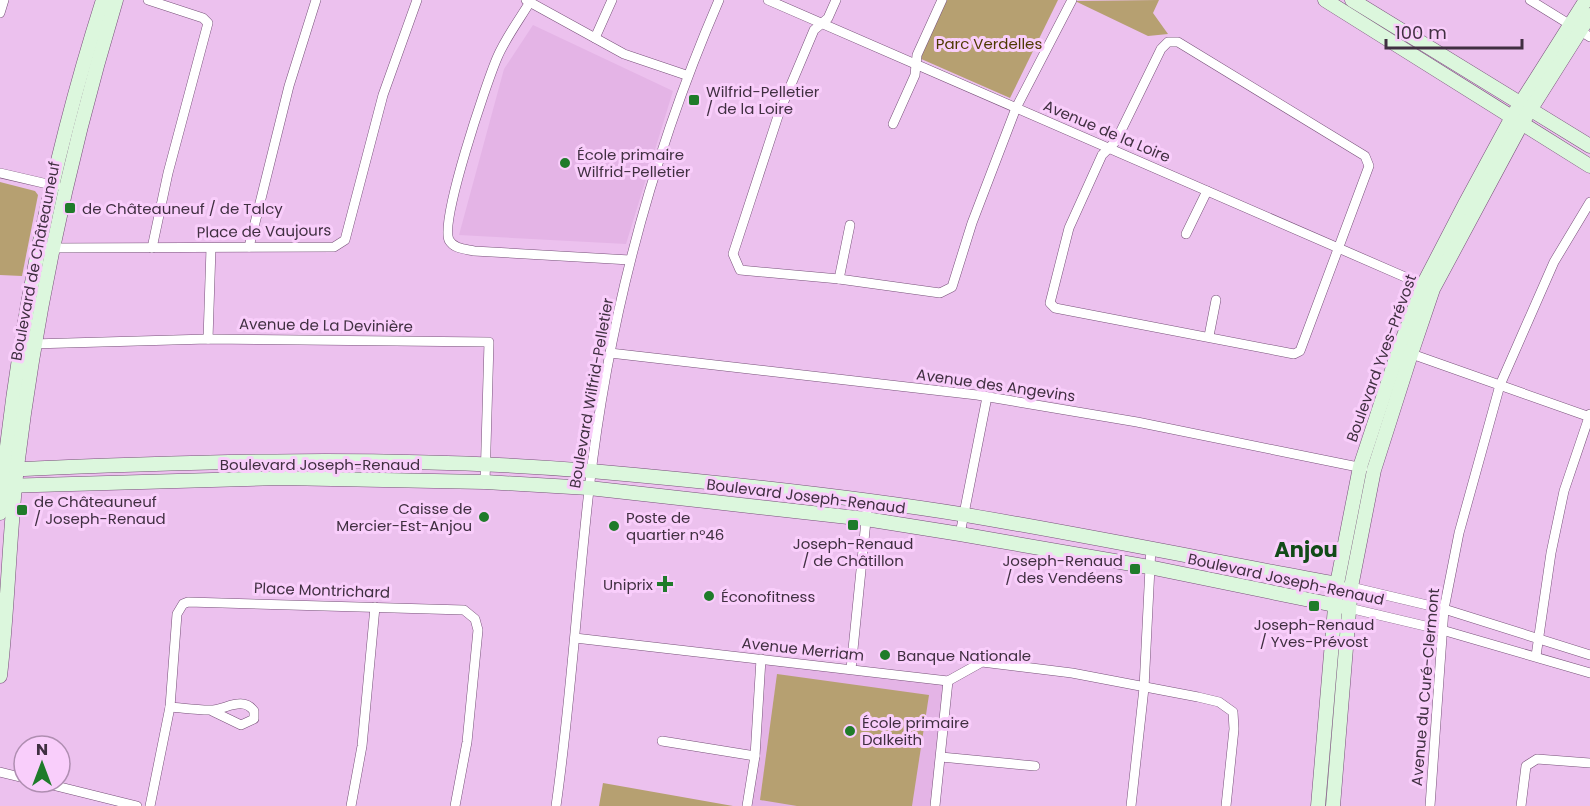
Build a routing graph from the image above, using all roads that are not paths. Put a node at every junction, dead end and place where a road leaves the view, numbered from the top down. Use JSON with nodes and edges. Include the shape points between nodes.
{"nodes":[{"id":1,"x":4,"y":0,"type":"edge"},
{"id":2,"x":103,"y":0,"type":"edge"},
{"id":3,"x":116,"y":0,"type":"edge"},
{"id":4,"x":148,"y":0,"type":"edge"},
{"id":5,"x":316,"y":0,"type":"edge"},
{"id":6,"x":417,"y":0,"type":"edge"},
{"id":7,"x":612,"y":0,"type":"edge"},
{"id":8,"x":719,"y":0,"type":"edge"},
{"id":9,"x":768,"y":0,"type":"edge"},
{"id":10,"x":836,"y":0,"type":"edge"},
{"id":11,"x":942,"y":0,"type":"edge"},
{"id":12,"x":1072,"y":0,"type":"edge"},
{"id":13,"x":1324,"y":0,"type":"edge"},
{"id":14,"x":1352,"y":0,"type":"edge"},
{"id":15,"x":1530,"y":0,"type":"edge"},
{"id":16,"x":1586,"y":0,"type":"edge"},
{"id":17,"x":528,"y":1,"type":"edge"},
{"id":18,"x":0,"y":13,"type":"edge"},
{"id":19,"x":1590,"y":15,"type":"edge"},
{"id":20,"x":822,"y":24,"type":"junction"},
{"id":21,"x":1580,"y":32,"type":"edge"},
{"id":22,"x":595,"y":38,"type":"junction"},
{"id":23,"x":916,"y":64,"type":"junction"},
{"id":24,"x":686,"y":75,"type":"junction"},
{"id":25,"x":1526,"y":106,"type":"junction"},
{"id":26,"x":1016,"y":108,"type":"junction"},
{"id":27,"x":1517,"y":120,"type":"junction"},
{"id":28,"x":893,"y":124,"type":"dead end"},
{"id":29,"x":1590,"y":146,"type":"edge"},
{"id":30,"x":1109,"y":148,"type":"junction"},
{"id":31,"x":1590,"y":166,"type":"edge"},
{"id":32,"x":0,"y":173,"type":"edge"},
{"id":33,"x":59,"y":187,"type":"junction"},
{"id":34,"x":1207,"y":191,"type":"junction"},
{"id":35,"x":1590,"y":202,"type":"edge"},
{"id":36,"x":850,"y":225,"type":"dead end"},
{"id":37,"x":1186,"y":234,"type":"dead end"},
{"id":38,"x":249,"y":247,"type":"junction"},
{"id":39,"x":46,"y":248,"type":"junction"},
{"id":40,"x":152,"y":248,"type":"junction"},
{"id":41,"x":211,"y":248,"type":"junction"},
{"id":42,"x":1337,"y":248,"type":"junction"},
{"id":43,"x":630,"y":260,"type":"junction"},
{"id":44,"x":839,"y":279,"type":"junction"},
{"id":45,"x":1428,"y":287,"type":"junction"},
{"id":46,"x":1216,"y":300,"type":"dead end"},
{"id":47,"x":1209,"y":336,"type":"junction"},
{"id":48,"x":208,"y":339,"type":"junction"},
{"id":49,"x":28,"y":344,"type":"junction"},
{"id":50,"x":1405,"y":351,"type":"junction"},
{"id":51,"x":610,"y":353,"type":"junction"},
{"id":52,"x":1500,"y":385,"type":"junction"},
{"id":53,"x":987,"y":397,"type":"junction"},
{"id":54,"x":1590,"y":416,"type":"edge"},
{"id":55,"x":484,"y":464,"type":"junction"},
{"id":56,"x":1360,"y":467,"type":"junction"},
{"id":57,"x":10,"y":470,"type":"junction"},
{"id":58,"x":1374,"y":470,"type":"junction"},
{"id":59,"x":592,"y":471,"type":"junction"},
{"id":60,"x":670,"y":479,"type":"junction"},
{"id":61,"x":485,"y":482,"type":"junction"},
{"id":62,"x":9,"y":486,"type":"junction"},
{"id":63,"x":589,"y":488,"type":"junction"},
{"id":64,"x":765,"y":488,"type":"junction"},
{"id":65,"x":668,"y":496,"type":"junction"},
{"id":66,"x":868,"y":501,"type":"junction"},
{"id":67,"x":763,"y":507,"type":"junction"},
{"id":68,"x":0,"y":513,"type":"edge"},
{"id":69,"x":963,"y":514,"type":"junction"},
{"id":70,"x":866,"y":519,"type":"junction"},
{"id":71,"x":960,"y":534,"type":"junction"},
{"id":72,"x":1151,"y":547,"type":"junction"},
{"id":73,"x":1149,"y":567,"type":"junction"},
{"id":74,"x":1337,"y":584,"type":"junction"},
{"id":75,"x":1351,"y":587,"type":"junction"},
{"id":76,"x":3,"y":605,"type":"edge"},
{"id":77,"x":375,"y":606,"type":"junction"},
{"id":78,"x":1342,"y":606,"type":"junction"},
{"id":79,"x":1444,"y":609,"type":"junction"},
{"id":80,"x":1442,"y":630,"type":"junction"},
{"id":81,"x":575,"y":638,"type":"junction"},
{"id":82,"x":1538,"y":640,"type":"junction"},
{"id":83,"x":1590,"y":655,"type":"edge"},
{"id":84,"x":1536,"y":656,"type":"junction"},
{"id":85,"x":761,"y":659,"type":"junction"},
{"id":86,"x":851,"y":669,"type":"junction"},
{"id":87,"x":1590,"y":673,"type":"edge"},
{"id":88,"x":0,"y":676,"type":"edge"},
{"id":89,"x":948,"y":681,"type":"junction"},
{"id":90,"x":1144,"y":688,"type":"junction"},
{"id":91,"x":170,"y":707,"type":"junction"},
{"id":92,"x":212,"y":711,"type":"dead end"},
{"id":93,"x":662,"y":741,"type":"dead end"},
{"id":94,"x":755,"y":756,"type":"junction"},
{"id":95,"x":941,"y":757,"type":"junction"},
{"id":96,"x":1590,"y":763,"type":"edge"},
{"id":97,"x":1035,"y":766,"type":"dead end"},
{"id":98,"x":1323,"y":766,"type":"junction"},
{"id":99,"x":1338,"y":768,"type":"junction"},
{"id":100,"x":72,"y":790,"type":"edge"},
{"id":101,"x":137,"y":806,"type":"edge"},
{"id":102,"x":150,"y":806,"type":"edge"},
{"id":103,"x":351,"y":806,"type":"edge"},
{"id":104,"x":455,"y":806,"type":"edge"},
{"id":105,"x":556,"y":806,"type":"edge"},
{"id":106,"x":747,"y":806,"type":"edge"},
{"id":107,"x":935,"y":806,"type":"edge"},
{"id":108,"x":1131,"y":806,"type":"edge"},
{"id":109,"x":1226,"y":806,"type":"edge"},
{"id":110,"x":1318,"y":806,"type":"edge"},
{"id":111,"x":1333,"y":806,"type":"edge"},
{"id":112,"x":1430,"y":806,"type":"edge"},
{"id":113,"x":1521,"y":806,"type":"edge"}],
"edges":[{"from":1,"to":18,"type":"street"},
{"from":2,"to":33,"type":"street","name":"Boulevard de Châteauneuf"},
{"from":3,"to":33,"type":"street","name":"Boulevard de Châteauneuf"},
{"from":4,"to":40,"type":"street","via":[[208,23]]},
{"from":5,"to":38,"type":"street","via":[[289,86]]},
{"from":6,"to":38,"type":"street","name":"Place de Vaujours","via":[[383,95],[345,240],[334,247]]},
{"from":7,"to":22,"type":"street"},
{"from":8,"to":24,"type":"street","name":"Boulevard Wilfrid-Pelletier"},
{"from":9,"to":20,"type":"street","name":"Avenue de la Loire"},
{"from":10,"to":20,"type":"street"},
{"from":11,"to":23,"type":"street","via":[[916,55]]},
{"from":12,"to":26,"type":"street"},
{"from":13,"to":27,"type":"street"},
{"from":14,"to":25,"type":"street"},
{"from":15,"to":21,"type":"street"},
{"from":16,"to":21,"type":"street","name":"Boulevard Yves-Prévost"},
{"from":17,"to":22,"type":"street"},
{"from":17,"to":43,"type":"street","via":[[498,56],[476,118],[453,201],[449,240],[457,248],[474,251]]},
{"from":19,"to":21,"type":"street","name":"Boulevard Yves-Prévost"},
{"from":20,"to":23,"type":"street","name":"Avenue de la Loire"},
{"from":20,"to":44,"type":"street","via":[[814,30],[779,113],[733,254],[740,270]]},
{"from":21,"to":25,"type":"street","name":"Boulevard Yves-Prévost"},
{"from":22,"to":24,"type":"street","via":[[624,54]]},
{"from":23,"to":26,"type":"street","name":"Avenue de la Loire"},
{"from":23,"to":28,"type":"street","via":[[915,75]]},
{"from":24,"to":43,"type":"street","name":"Boulevard Wilfrid-Pelletier"},
{"from":25,"to":27,"type":"street","name":"Boulevard Yves-Prévost"},
{"from":25,"to":29,"type":"street"},
{"from":26,"to":30,"type":"street","name":"Avenue de la Loire"},
{"from":26,"to":44,"type":"street","via":[[952,287],[940,292]]},
{"from":27,"to":31,"type":"street"},
{"from":27,"to":45,"type":"street","name":"Boulevard Yves-Prévost"},
{"from":30,"to":34,"type":"street","name":"Avenue de la Loire"},
{"from":30,"to":42,"type":"street","via":[[1161,49],[1168,42],[1178,42],[1365,156],[1368,175]]},
{"from":30,"to":47,"type":"street","via":[[1102,155],[1070,228],[1050,303],[1055,308]]},
{"from":32,"to":33,"type":"street"},
{"from":33,"to":39,"type":"street","name":"Boulevard de Châteauneuf"},
{"from":34,"to":37,"type":"street"},
{"from":34,"to":42,"type":"street","name":"Avenue de la Loire"},
{"from":35,"to":52,"type":"street","name":"Avenue du Curé-Clermont","via":[[1554,262]]},
{"from":36,"to":44,"type":"street"},
{"from":38,"to":41,"type":"street","name":"Place de Vaujours"},
{"from":39,"to":40,"type":"street","name":"Place de Vaujours"},
{"from":39,"to":49,"type":"street","name":"Boulevard de Châteauneuf"},
{"from":40,"to":41,"type":"street","name":"Place de Vaujours"},
{"from":41,"to":48,"type":"street"},
{"from":42,"to":45,"type":"street","name":"Avenue de la Loire"},
{"from":42,"to":47,"type":"street","via":[[1300,351],[1294,354]]},
{"from":43,"to":51,"type":"street","name":"Boulevard Wilfrid-Pelletier"},
{"from":45,"to":50,"type":"street","name":"Boulevard Yves-Prévost"},
{"from":46,"to":47,"type":"street"},
{"from":48,"to":49,"type":"street","name":"Avenue de La Devinière"},
{"from":48,"to":55,"type":"street","name":"Avenue de La Devinière","via":[[489,342]]},
{"from":49,"to":57,"type":"street","name":"Boulevard de Châteauneuf"},
{"from":50,"to":52,"type":"street"},
{"from":50,"to":56,"type":"street","name":"Boulevard Yves-Prévost"},
{"from":50,"to":58,"type":"street","name":"Boulevard Yves-Prévost"},
{"from":51,"to":53,"type":"street","name":"Avenue des Angevins"},
{"from":51,"to":59,"type":"street","name":"Boulevard Wilfrid-Pelletier"},
{"from":52,"to":54,"type":"street"},
{"from":52,"to":79,"type":"street","name":"Avenue du Curé-Clermont","via":[[1459,533]]},
{"from":53,"to":56,"type":"street","name":"Avenue des Angevins","via":[[1137,422]]},
{"from":53,"to":69,"type":"street"},
{"from":54,"to":82,"type":"street","via":[[1564,491]]},
{"from":55,"to":57,"type":"street","name":"Boulevard Joseph-Renaud","via":[[279,462]]},
{"from":55,"to":59,"type":"street","name":"Boulevard Joseph-Renaud"},
{"from":55,"to":61,"type":"street","name":"Avenue de La Devinière"},
{"from":56,"to":58,"type":"street","name":"Avenue des Angevins"},
{"from":56,"to":74,"type":"street","name":"Boulevard Yves-Prévost"},
{"from":57,"to":62,"type":"street","name":"Boulevard de Châteauneuf"},
{"from":58,"to":75,"type":"street","name":"Boulevard Yves-Prévost"},
{"from":59,"to":60,"type":"street","name":"Boulevard Joseph-Renaud"},
{"from":59,"to":63,"type":"street","name":"Boulevard Wilfrid-Pelletier"},
{"from":60,"to":64,"type":"street","name":"Boulevard Joseph-Renaud"},
{"from":60,"to":65,"type":"street"},
{"from":61,"to":62,"type":"street","name":"Boulevard Joseph-Renaud","via":[[281,478]]},
{"from":61,"to":63,"type":"street","name":"Boulevard Joseph-Renaud"},
{"from":62,"to":68,"type":"street","name":"Boulevard de Châteauneuf"},
{"from":62,"to":76,"type":"street","name":"Boulevard de Châteauneuf"},
{"from":63,"to":65,"type":"street","name":"Boulevard Joseph-Renaud"},
{"from":63,"to":81,"type":"street","name":"Boulevard Wilfrid-Pelletier"},
{"from":64,"to":66,"type":"street","name":"Boulevard Joseph-Renaud"},
{"from":64,"to":67,"type":"street"},
{"from":65,"to":67,"type":"street","name":"Boulevard Joseph-Renaud"},
{"from":66,"to":69,"type":"street","name":"Boulevard Joseph-Renaud"},
{"from":66,"to":70,"type":"street"},
{"from":67,"to":70,"type":"street","name":"Boulevard Joseph-Renaud"},
{"from":69,"to":71,"type":"street"},
{"from":69,"to":72,"type":"street","name":"Boulevard Joseph-Renaud"},
{"from":70,"to":71,"type":"street","name":"Boulevard Joseph-Renaud"},
{"from":70,"to":86,"type":"street"},
{"from":71,"to":73,"type":"street","name":"Boulevard Joseph-Renaud"},
{"from":72,"to":73,"type":"street"},
{"from":72,"to":74,"type":"street","name":"Boulevard Joseph-Renaud"},
{"from":73,"to":78,"type":"street","name":"Boulevard Joseph-Renaud"},
{"from":73,"to":90,"type":"street"},
{"from":74,"to":75,"type":"street","name":"Boulevard Joseph-Renaud"},
{"from":74,"to":78,"type":"street","name":"Boulevard Yves-Prévost"},
{"from":75,"to":78,"type":"street","name":"Boulevard Yves-Prévost"},
{"from":75,"to":79,"type":"street","name":"Boulevard Joseph-Renaud"},
{"from":76,"to":88,"type":"street","name":"Boulevard de Châteauneuf"},
{"from":77,"to":91,"type":"street","name":"Place Montrichard","via":[[183,604],[177,614]]},
{"from":77,"to":103,"type":"street","via":[[362,746]]},
{"from":77,"to":104,"type":"street","name":"Place Montrichard","via":[[464,610],[475,619],[478,630],[467,742]]},
{"from":78,"to":80,"type":"street","name":"Boulevard Joseph-Renaud"},
{"from":78,"to":98,"type":"street","name":"Boulevard Yves-Prévost"},
{"from":78,"to":99,"type":"street","name":"Boulevard Yves-Prévost"},
{"from":79,"to":80,"type":"street","name":"Avenue du Curé-Clermont"},
{"from":79,"to":82,"type":"street","name":"Boulevard Joseph-Renaud"},
{"from":80,"to":84,"type":"street","name":"Boulevard Joseph-Renaud"},
{"from":80,"to":112,"type":"street","name":"Avenue du Curé-Clermont"},
{"from":81,"to":85,"type":"street","name":"Avenue Merriam"},
{"from":81,"to":105,"type":"street","name":"Boulevard Wilfrid-Pelletier"},
{"from":82,"to":83,"type":"street","name":"Boulevard Joseph-Renaud"},
{"from":82,"to":84,"type":"street"},
{"from":84,"to":87,"type":"street","name":"Boulevard Joseph-Renaud"},
{"from":85,"to":86,"type":"street","name":"Avenue Merriam"},
{"from":85,"to":94,"type":"street"},
{"from":86,"to":89,"type":"street","name":"Avenue Merriam"},
{"from":89,"to":90,"type":"street","via":[[982,662],[1072,673]]},
{"from":89,"to":95,"type":"street"},
{"from":90,"to":108,"type":"street"},
{"from":90,"to":109,"type":"street","via":[[1219,702],[1233,712]]},
{"from":91,"to":92,"type":"street"},
{"from":91,"to":102,"type":"street","name":"Place Montrichard"},
{"from":93,"to":94,"type":"street"},
{"from":94,"to":106,"type":"street"},
{"from":95,"to":97,"type":"street"},
{"from":95,"to":107,"type":"street"},
{"from":96,"to":113,"type":"street","via":[[1537,759],[1532,762],[1523,771]]},
{"from":98,"to":99,"type":"street"},
{"from":98,"to":110,"type":"street","name":"Boulevard Yves-Prévost"},
{"from":99,"to":111,"type":"street","name":"Boulevard Yves-Prévost"},
{"from":100,"to":101,"type":"street"}]}
